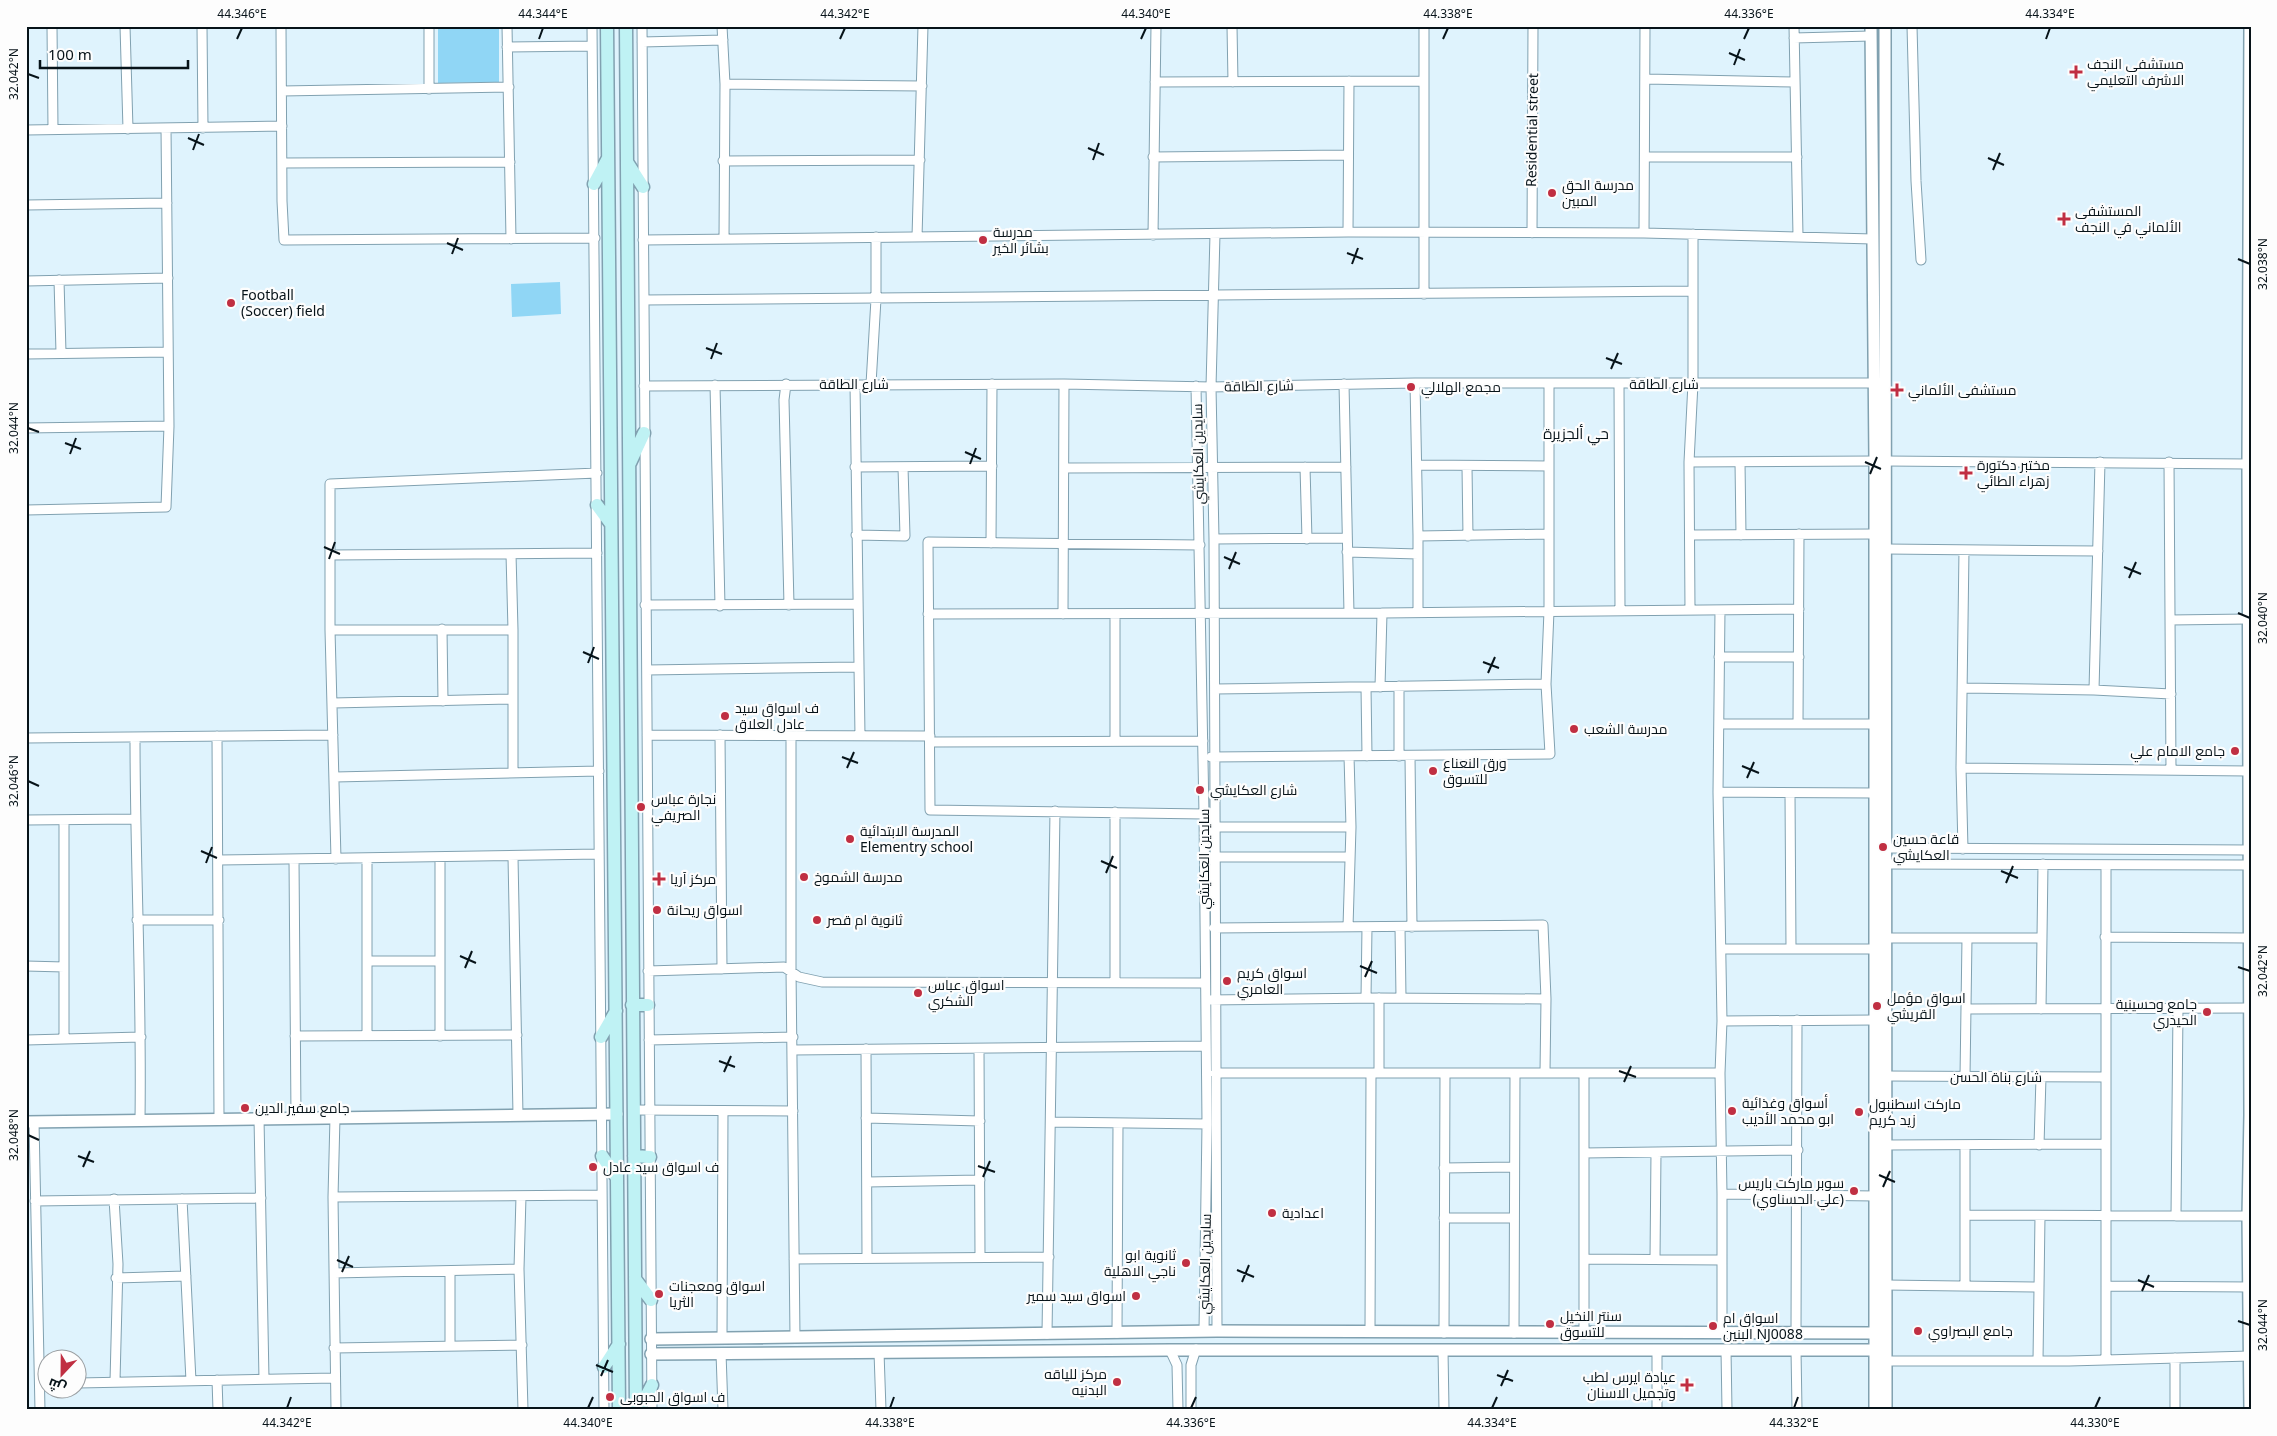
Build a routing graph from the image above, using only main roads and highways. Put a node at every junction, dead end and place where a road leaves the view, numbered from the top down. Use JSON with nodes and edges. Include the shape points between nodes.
{"nodes":[{"id":1,"x":607,"y":26,"type":"edge"},
{"id":2,"x":626,"y":26,"type":"edge"},
{"id":3,"x":610,"y":156,"type":"junction"},
{"id":4,"x":627,"y":162,"type":"junction"},
{"id":5,"x":594,"y":184,"type":"road end"},
{"id":6,"x":643,"y":187,"type":"road end"},
{"id":7,"x":644,"y":434,"type":"road end"},
{"id":8,"x":628,"y":468,"type":"junction"},
{"id":9,"x":597,"y":505,"type":"road end"},
{"id":10,"x":611,"y":524,"type":"junction"},
{"id":11,"x":630,"y":762,"type":"junction"},
{"id":12,"x":613,"y":766,"type":"junction"},
{"id":13,"x":630,"y":792,"type":"junction"},
{"id":14,"x":614,"y":794,"type":"junction"},
{"id":15,"x":632,"y":1004,"type":"junction"},
{"id":16,"x":648,"y":1005,"type":"road end"},
{"id":17,"x":616,"y":1011,"type":"junction"},
{"id":18,"x":601,"y":1036,"type":"road end"},
{"id":19,"x":602,"y":1156,"type":"road end"},
{"id":20,"x":634,"y":1156,"type":"junction"},
{"id":21,"x":650,"y":1157,"type":"road end"},
{"id":22,"x":617,"y":1178,"type":"junction"},
{"id":23,"x":634,"y":1278,"type":"junction"},
{"id":24,"x":651,"y":1300,"type":"road end"},
{"id":25,"x":618,"y":1344,"type":"junction"},
{"id":26,"x":604,"y":1368,"type":"road end"},
{"id":27,"x":652,"y":1385,"type":"road end"},
{"id":28,"x":619,"y":1410,"type":"edge"},
{"id":29,"x":638,"y":1410,"type":"edge"}],
"edges":[{"from":1,"to":3,"type":"main road"},
{"from":2,"to":4,"type":"main road"},
{"from":3,"to":5,"type":"main road"},
{"from":3,"to":10,"type":"main road"},
{"from":4,"to":6,"type":"main road"},
{"from":4,"to":8,"type":"main road"},
{"from":7,"to":8,"type":"main road"},
{"from":8,"to":11,"type":"main road"},
{"from":9,"to":10,"type":"main road"},
{"from":10,"to":12,"type":"main road"},
{"from":11,"to":12,"type":"main road","via":[[623,768]]},
{"from":11,"to":13,"type":"main road"},
{"from":12,"to":14,"type":"main road"},
{"from":13,"to":14,"type":"main road","via":[[622,788]]},
{"from":13,"to":15,"type":"main road"},
{"from":14,"to":17,"type":"main road"},
{"from":15,"to":16,"type":"main road"},
{"from":15,"to":20,"type":"main road"},
{"from":17,"to":18,"type":"main road"},
{"from":17,"to":22,"type":"main road"},
{"from":19,"to":22,"type":"main road"},
{"from":20,"to":21,"type":"main road"},
{"from":20,"to":23,"type":"main road"},
{"from":22,"to":25,"type":"main road"},
{"from":23,"to":24,"type":"main road"},
{"from":23,"to":29,"type":"main road"},
{"from":25,"to":26,"type":"main road"},
{"from":25,"to":28,"type":"main road"},
{"from":27,"to":29,"type":"main road"}]}
